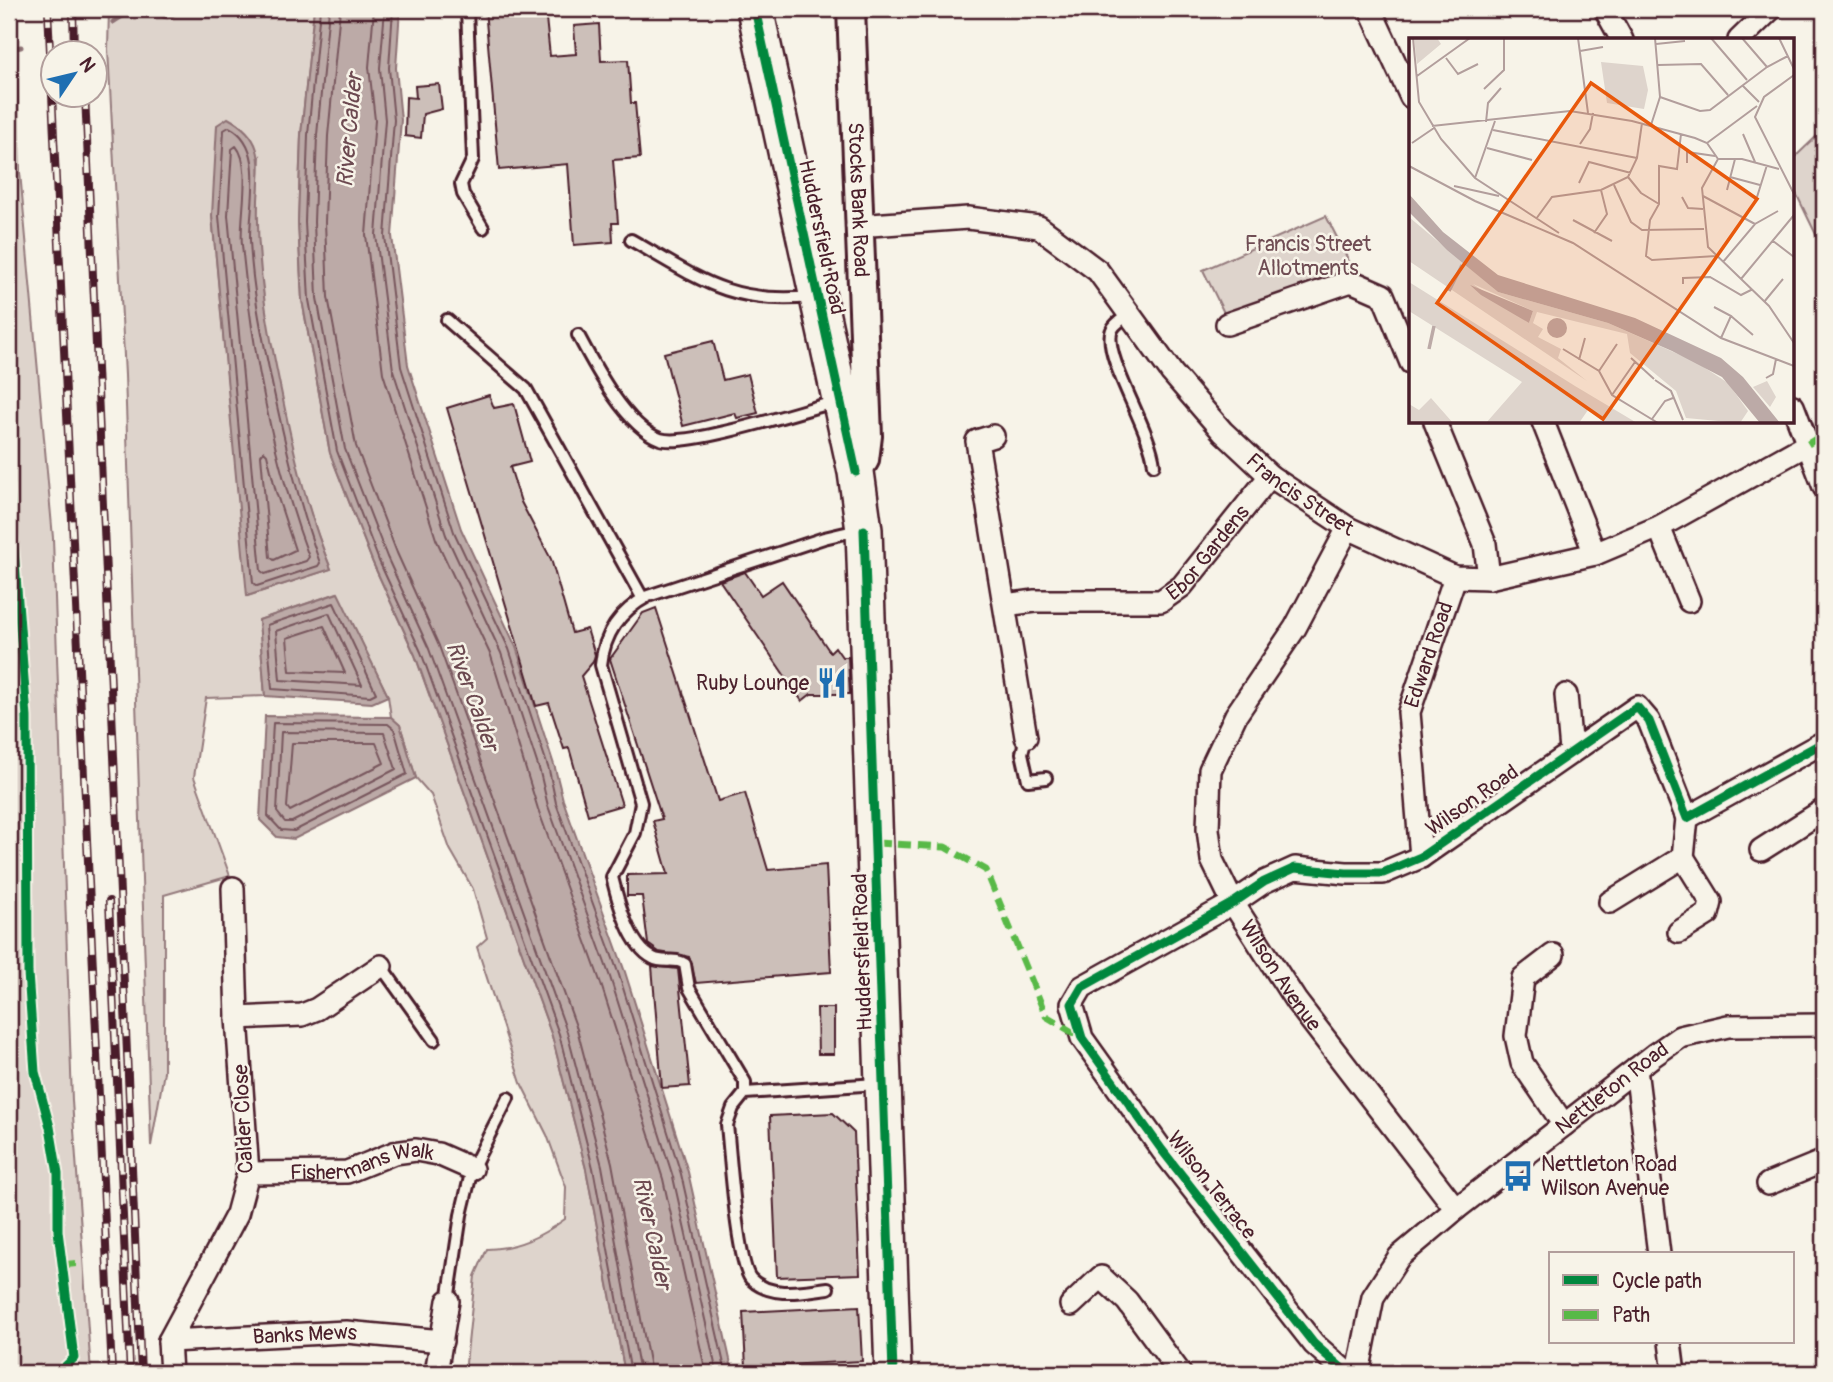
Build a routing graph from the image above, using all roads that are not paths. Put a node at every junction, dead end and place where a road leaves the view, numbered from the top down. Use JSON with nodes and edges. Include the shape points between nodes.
{"nodes":[{"id":1,"x":467,"y":9,"type":"edge"},
{"id":2,"x":755,"y":9,"type":"edge"},
{"id":3,"x":851,"y":9,"type":"edge"},
{"id":4,"x":1370,"y":9,"type":"edge"},
{"id":5,"x":1605,"y":9,"type":"edge"},
{"id":6,"x":1771,"y":9,"type":"edge"},
{"id":7,"x":1621,"y":38,"type":"edge"},
{"id":8,"x":1741,"y":38,"type":"edge"},
{"id":9,"x":1409,"y":93,"type":"edge"},
{"id":10,"x":857,"y":226,"type":"junction"},
{"id":11,"x":483,"y":228,"type":"dead end"},
{"id":12,"x":631,"y":240,"type":"dead end"},
{"id":13,"x":818,"y":296,"type":"junction"},
{"id":14,"x":1129,"y":314,"type":"junction"},
{"id":15,"x":447,"y":320,"type":"dead end"},
{"id":16,"x":1227,"y":324,"type":"dead end"},
{"id":17,"x":578,"y":335,"type":"dead end"},
{"id":18,"x":1409,"y":358,"type":"edge"},
{"id":19,"x":840,"y":401,"type":"junction"},
{"id":20,"x":1794,"y":409,"type":"edge"},
{"id":21,"x":1436,"y":424,"type":"edge"},
{"id":22,"x":1544,"y":424,"type":"edge"},
{"id":23,"x":993,"y":436,"type":"dead end"},
{"id":24,"x":1808,"y":444,"type":"junction"},
{"id":25,"x":1154,"y":465,"type":"dead end"},
{"id":26,"x":856,"y":472,"type":"junction"},
{"id":27,"x":1270,"y":477,"type":"junction"},
{"id":28,"x":1824,"y":487,"type":"edge"},
{"id":29,"x":1659,"y":527,"type":"junction"},
{"id":30,"x":1348,"y":528,"type":"junction"},
{"id":31,"x":864,"y":530,"type":"junction"},
{"id":32,"x":1595,"y":554,"type":"junction"},
{"id":33,"x":1455,"y":577,"type":"junction"},
{"id":34,"x":1489,"y":578,"type":"junction"},
{"id":35,"x":643,"y":599,"type":"junction"},
{"id":36,"x":1689,"y":601,"type":"dead end"},
{"id":37,"x":1005,"y":605,"type":"junction"},
{"id":38,"x":1566,"y":695,"type":"dead end"},
{"id":39,"x":1026,"y":737,"type":"joint"},
{"id":40,"x":1824,"y":742,"type":"edge"},
{"id":41,"x":1571,"y":751,"type":"junction"},
{"id":42,"x":1046,"y":778,"type":"dead end"},
{"id":43,"x":1824,"y":815,"type":"edge"},
{"id":44,"x":1686,"y":818,"type":"junction"},
{"id":45,"x":1761,"y":850,"type":"dead end"},
{"id":46,"x":1683,"y":857,"type":"junction"},
{"id":47,"x":1421,"y":858,"type":"junction"},
{"id":48,"x":233,"y":888,"type":"dead end"},
{"id":49,"x":1610,"y":902,"type":"dead end"},
{"id":50,"x":1233,"y":903,"type":"junction"},
{"id":51,"x":1679,"y":932,"type":"dead end"},
{"id":52,"x":1553,"y":955,"type":"dead end"},
{"id":53,"x":381,"y":965,"type":"joint"},
{"id":54,"x":1072,"y":1004,"type":"joint"},
{"id":55,"x":237,"y":1018,"type":"junction"},
{"id":56,"x":1824,"y":1025,"type":"edge"},
{"id":57,"x":434,"y":1040,"type":"dead end"},
{"id":58,"x":1636,"y":1069,"type":"junction"},
{"id":59,"x":885,"y":1084,"type":"junction"},
{"id":60,"x":745,"y":1093,"type":"junction"},
{"id":61,"x":508,"y":1098,"type":"dead end"},
{"id":62,"x":1564,"y":1125,"type":"junction"},
{"id":63,"x":1824,"y":1161,"type":"edge"},
{"id":64,"x":472,"y":1169,"type":"junction"},
{"id":65,"x":248,"y":1173,"type":"junction"},
{"id":66,"x":1768,"y":1184,"type":"dead end"},
{"id":67,"x":1456,"y":1209,"type":"junction"},
{"id":68,"x":1659,"y":1252,"type":"edge"},
{"id":69,"x":828,"y":1288,"type":"dead end"},
{"id":70,"x":448,"y":1301,"type":"joint"},
{"id":71,"x":1071,"y":1305,"type":"dead end"},
{"id":72,"x":169,"y":1341,"type":"junction"},
{"id":73,"x":442,"y":1341,"type":"junction"},
{"id":74,"x":1670,"y":1344,"type":"edge"},
{"id":75,"x":171,"y":1373,"type":"edge"},
{"id":76,"x":436,"y":1373,"type":"edge"},
{"id":77,"x":893,"y":1373,"type":"edge"},
{"id":78,"x":1180,"y":1373,"type":"edge"},
{"id":79,"x":1347,"y":1373,"type":"edge"},
{"id":80,"x":1358,"y":1373,"type":"edge"},
{"id":81,"x":1674,"y":1373,"type":"edge"}],
"edges":[{"from":1,"to":11,"type":"lane","via":[[473,159],[461,184]]},
{"from":2,"to":13,"type":"highway","name":"Huddersfield Road"},
{"from":3,"to":10,"type":"street","name":"Stocks Bank Road"},
{"from":4,"to":9,"type":"street"},
{"from":5,"to":7,"type":"street"},
{"from":6,"to":8,"type":"street"},
{"from":10,"to":14,"type":"street","name":"Francis Street","via":[[968,218],[1039,227],[1098,271]]},
{"from":10,"to":26,"type":"street","name":"Stocks Bank Road","via":[[867,436],[865,460]]},
{"from":12,"to":13,"type":"lane","via":[[716,288],[756,298]]},
{"from":13,"to":19,"type":"highway","name":"Huddersfield Road"},
{"from":14,"to":25,"type":"lane","via":[[1111,330],[1110,337],[1118,368],[1149,438]]},
{"from":14,"to":27,"type":"street","name":"Francis Street","via":[[1223,432]]},
{"from":15,"to":35,"type":"lane","via":[[526,389]]},
{"from":16,"to":18,"type":"street","via":[[1351,281],[1383,295]]},
{"from":17,"to":19,"type":"lane","via":[[627,412],[659,439],[699,436]]},
{"from":19,"to":26,"type":"highway","name":"Huddersfield Road"},
{"from":20,"to":24,"type":"street"},
{"from":21,"to":34,"type":"street","via":[[1485,544]]},
{"from":22,"to":32,"type":"street"},
{"from":23,"to":37,"type":"street","via":[[977,441]]},
{"from":24,"to":28,"type":"street"},
{"from":24,"to":29,"type":"street","name":"Francis Street"},
{"from":26,"to":31,"type":"highway","name":"Huddersfield Road"},
{"from":27,"to":30,"type":"street","name":"Francis Street"},
{"from":27,"to":37,"type":"street","name":"Ebor Gardens","via":[[1182,586],[1161,601]]},
{"from":29,"to":32,"type":"street","name":"Francis Street"},
{"from":29,"to":36,"type":"street"},
{"from":30,"to":33,"type":"street","name":"Francis Street"},
{"from":30,"to":50,"type":"street","name":"Wilson Avenue","via":[[1295,628],[1236,715],[1210,770],[1212,860]]},
{"from":31,"to":35,"type":"lane","via":[[824,538]]},
{"from":31,"to":59,"type":"highway","name":"Huddersfield Road"},
{"from":32,"to":34,"type":"street","name":"Francis Street"},
{"from":33,"to":34,"type":"street","name":"Francis Street"},
{"from":33,"to":47,"type":"street","name":"Edward Road","via":[[1409,712]]},
{"from":35,"to":60,"type":"lane","via":[[634,603],[603,644],[601,665],[640,803],[635,833],[612,877],[618,901],[644,952],[654,959],[685,964],[689,988],[745,1082]]},
{"from":37,"to":39,"type":"street"},
{"from":38,"to":41,"type":"street"},
{"from":39,"to":42,"type":"lane","via":[[1022,753],[1028,780]]},
{"from":40,"to":44,"type":"street"},
{"from":41,"to":44,"type":"street","name":"Wilson Road","via":[[1637,707],[1648,721]]},
{"from":41,"to":47,"type":"street","name":"Wilson Road"},
{"from":43,"to":45,"type":"street","via":[[1822,811]]},
{"from":44,"to":46,"type":"street"},
{"from":46,"to":49,"type":"street"},
{"from":46,"to":51,"type":"street","via":[[1711,902],[1708,914]]},
{"from":47,"to":50,"type":"street","name":"Wilson Road","via":[[1383,873],[1295,867]]},
{"from":48,"to":55,"type":"street","name":"Calder Close"},
{"from":50,"to":54,"type":"street","name":"Wilson Road","via":[[1082,987]]},
{"from":50,"to":67,"type":"street","name":"Wilson Avenue","via":[[1296,1001]]},
{"from":52,"to":62,"type":"street","via":[[1523,978],[1516,1036],[1522,1063]]},
{"from":53,"to":55,"type":"street","via":[[302,1015]]},
{"from":53,"to":57,"type":"lane"},
{"from":54,"to":79,"type":"street","name":"Wilson Terrace","via":[[1082,1038],[1162,1150],[1314,1344]]},
{"from":55,"to":65,"type":"street","name":"Calder Close"},
{"from":56,"to":58,"type":"street","name":"Nettleton Road","via":[[1728,1027],[1679,1037]]},
{"from":58,"to":62,"type":"street","name":"Nettleton Road"},
{"from":58,"to":68,"type":"street"},
{"from":59,"to":60,"type":"lane"},
{"from":59,"to":77,"type":"highway","name":"Huddersfield Road"},
{"from":60,"to":69,"type":"lane","via":[[727,1125],[742,1255],[749,1277],[762,1287],[793,1293]]},
{"from":61,"to":64,"type":"lane"},
{"from":62,"to":67,"type":"street","name":"Nettleton Road"},
{"from":63,"to":66,"type":"street"},
{"from":64,"to":65,"type":"street","name":"Fishermans Walk","via":[[416,1150],[394,1153],[347,1172]]},
{"from":64,"to":70,"type":"lane"},
{"from":65,"to":72,"type":"street","name":"Calder Close","via":[[237,1214]]},
{"from":67,"to":80,"type":"street","name":"Nettleton Road","via":[[1399,1257],[1373,1297]]},
{"from":70,"to":73,"type":"street"},
{"from":71,"to":78,"type":"street","via":[[1101,1276],[1127,1301]]},
{"from":72,"to":73,"type":"street","name":"Banks Mews","via":[[346,1332]]},
{"from":72,"to":75,"type":"street"},
{"from":73,"to":76,"type":"street"},
{"from":74,"to":81,"type":"street"}]}
